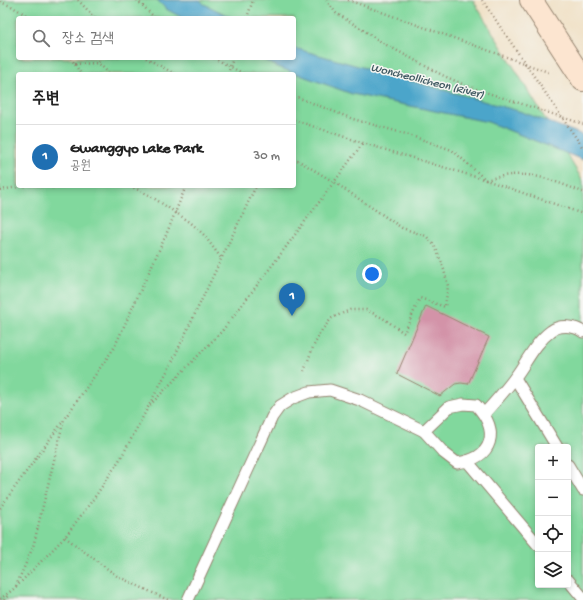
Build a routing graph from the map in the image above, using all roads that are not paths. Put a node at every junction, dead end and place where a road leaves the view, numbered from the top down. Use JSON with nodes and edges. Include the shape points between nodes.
{"nodes":[{"id":1,"x":531,"y":0,"type":"edge"},
{"id":2,"x":583,"y":80,"type":"edge"},
{"id":3,"x":583,"y":332,"type":"edge"},
{"id":4,"x":515,"y":378,"type":"junction"},
{"id":5,"x":484,"y":414,"type":"junction"},
{"id":6,"x":424,"y":431,"type":"junction"},
{"id":7,"x":555,"y":444,"type":"edge"},
{"id":8,"x":467,"y":462,"type":"junction"},
{"id":9,"x":571,"y":470,"type":"edge"},
{"id":10,"x":583,"y":490,"type":"edge"},
{"id":11,"x":535,"y":541,"type":"edge"},
{"id":12,"x":571,"y":584,"type":"edge"},
{"id":13,"x":583,"y":598,"type":"edge"},
{"id":14,"x":188,"y":600,"type":"edge"}],
"edges":[{"from":1,"to":2,"type":"main road"},
{"from":3,"to":4,"type":"lane","via":[[578,328],[565,326],[552,330],[538,344]]},
{"from":4,"to":5,"type":"lane"},
{"from":4,"to":7,"type":"lane"},
{"from":5,"to":6,"type":"lane","via":[[476,405],[449,407]]},
{"from":5,"to":8,"type":"lane","via":[[489,426],[490,442],[483,454]]},
{"from":6,"to":8,"type":"lane","via":[[457,463]]},
{"from":6,"to":14,"type":"lane","via":[[360,400],[330,390],[309,392],[280,406],[272,418]]},
{"from":8,"to":11,"type":"lane"},
{"from":9,"to":10,"type":"lane"},
{"from":12,"to":13,"type":"lane"}]}
